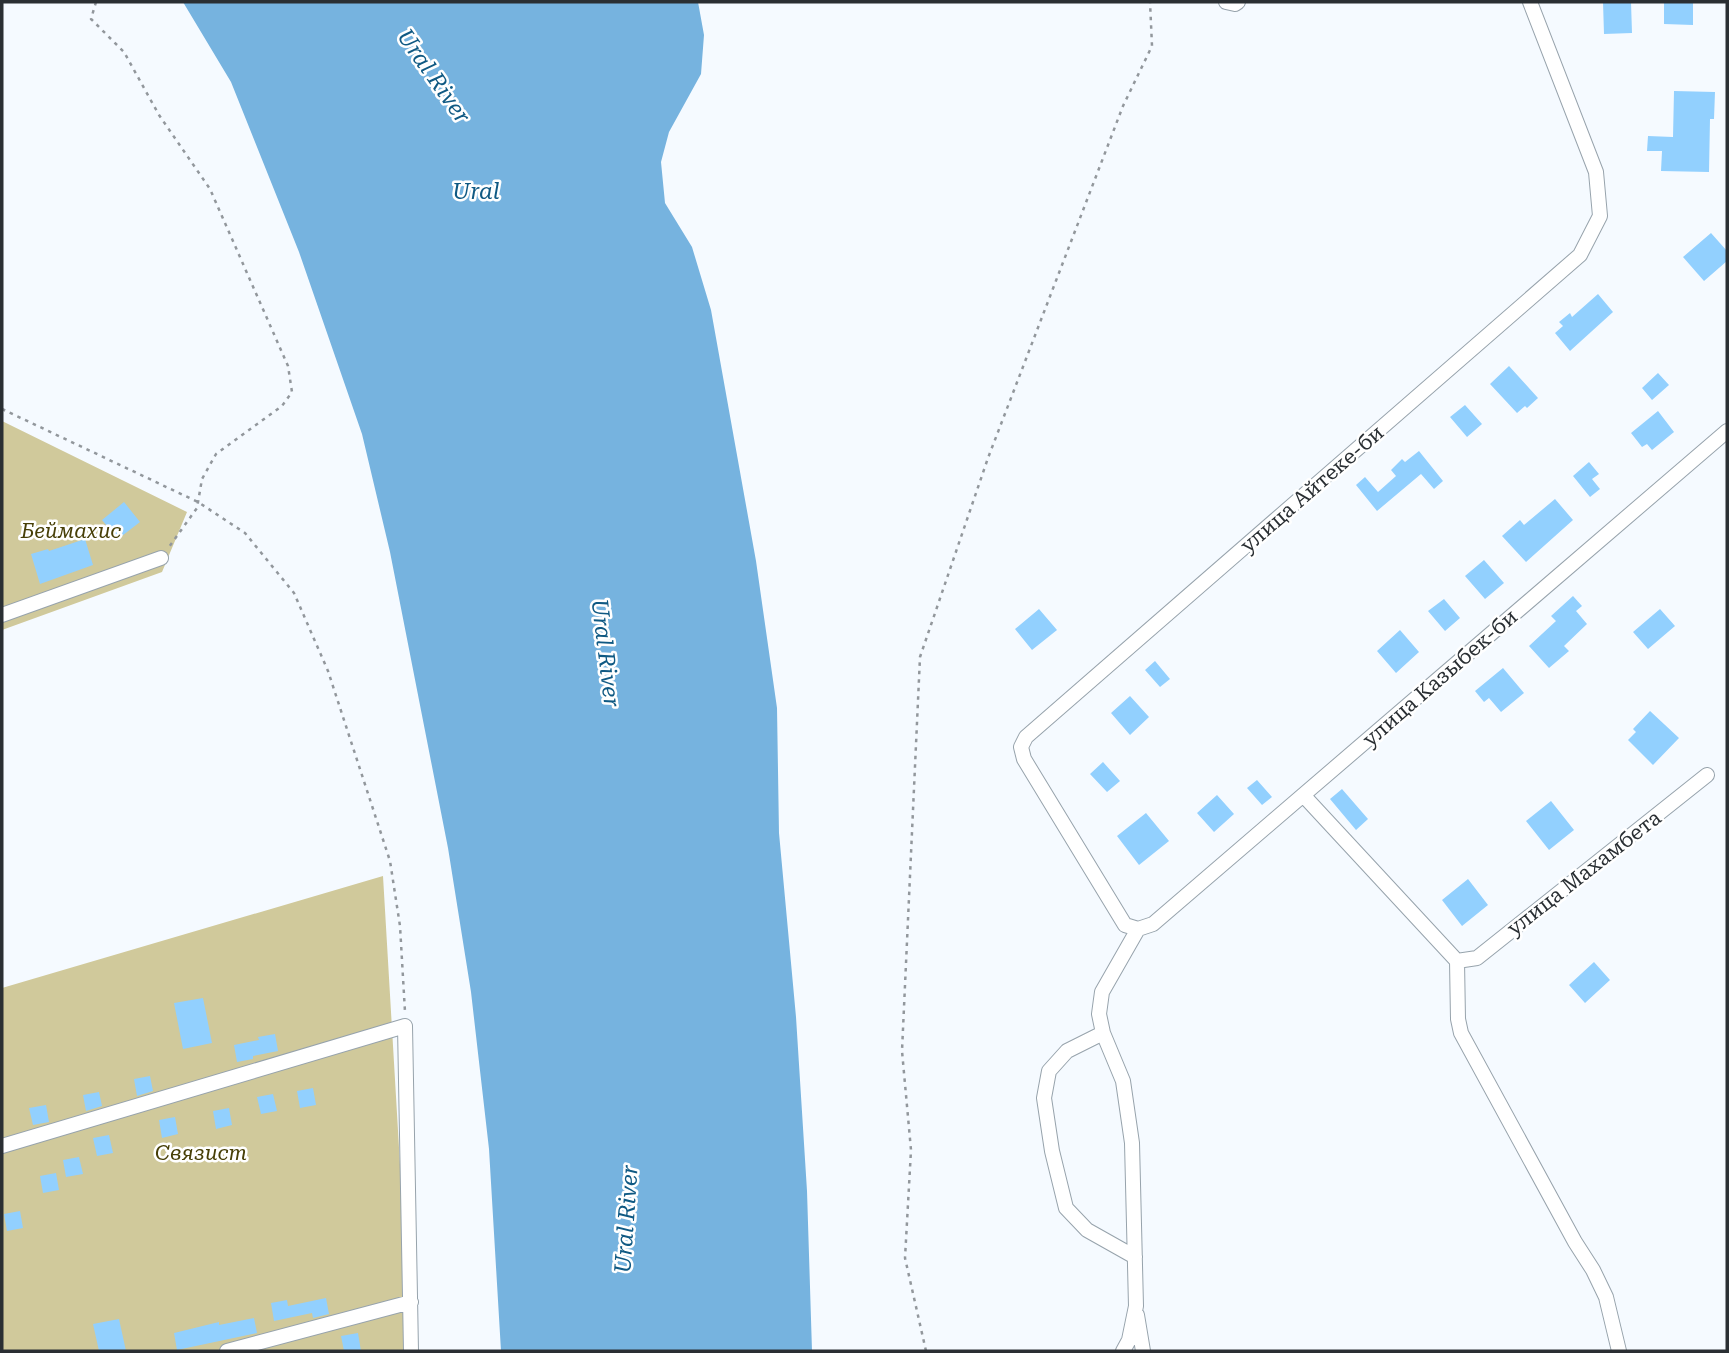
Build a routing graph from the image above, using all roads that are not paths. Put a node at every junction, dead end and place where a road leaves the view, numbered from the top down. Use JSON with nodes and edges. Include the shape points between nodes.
{"nodes":[{"id":1,"x":1226,"y":2,"type":"edge"},
{"id":2,"x":1238,"y":2,"type":"edge"},
{"id":3,"x":1530,"y":2,"type":"edge"},
{"id":4,"x":1727,"y":431,"type":"edge"},
{"id":5,"x":161,"y":558,"type":"road end"},
{"id":6,"x":2,"y":615,"type":"edge"},
{"id":7,"x":1707,"y":775,"type":"dead end"},
{"id":8,"x":1304,"y":796,"type":"junction"},
{"id":9,"x":1138,"y":929,"type":"junction"},
{"id":10,"x":1457,"y":961,"type":"junction"},
{"id":11,"x":1103,"y":1033,"type":"junction"},
{"id":12,"x":2,"y":1146,"type":"edge"},
{"id":13,"x":1135,"y":1256,"type":"junction"},
{"id":14,"x":411,"y":1302,"type":"junction"},
{"id":15,"x":1136,"y":1306,"type":"junction"},
{"id":16,"x":227,"y":1351,"type":"edge"},
{"id":17,"x":411,"y":1351,"type":"edge"},
{"id":18,"x":1123,"y":1351,"type":"edge"},
{"id":19,"x":1143,"y":1351,"type":"edge"},
{"id":20,"x":1619,"y":1351,"type":"edge"}],
"edges":[{"from":1,"to":2,"type":"street"},
{"from":3,"to":9,"type":"street","name":"улица Айтеке-би","via":[[1596,172],[1600,216],[1580,255],[1026,737],[1021,747],[1125,925]]},
{"from":4,"to":8,"type":"street","name":"улица Казыбек-би"},
{"from":5,"to":6,"type":"street"},
{"from":7,"to":10,"type":"street","name":"улица Махамбета","via":[[1477,958]]},
{"from":8,"to":9,"type":"street","name":"улица Казыбек-би","via":[[1153,924]]},
{"from":8,"to":10,"type":"street"},
{"from":9,"to":11,"type":"street","via":[[1102,992],[1099,1014]]},
{"from":10,"to":20,"type":"street","via":[[1461,1033],[1594,1270],[1606,1297]]},
{"from":11,"to":13,"type":"street","via":[[1123,1081],[1129,1110]]},
{"from":11,"to":13,"type":"street","via":[[1067,1051],[1049,1071],[1044,1098],[1066,1208],[1087,1230]]},
{"from":12,"to":14,"type":"street","via":[[405,1026]]},
{"from":13,"to":15,"type":"street"},
{"from":14,"to":16,"type":"street"},
{"from":14,"to":17,"type":"street"},
{"from":15,"to":18,"type":"street"},
{"from":15,"to":19,"type":"street"}]}
